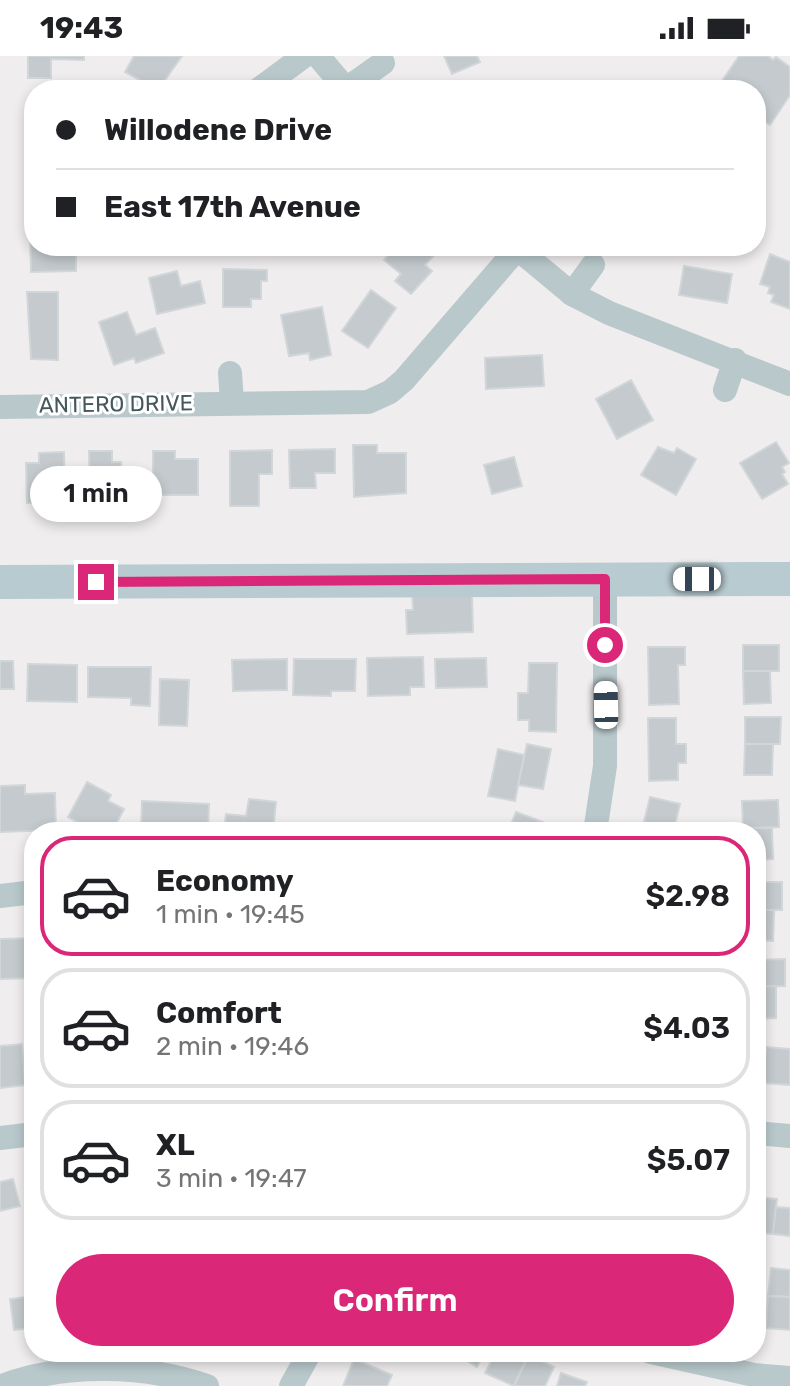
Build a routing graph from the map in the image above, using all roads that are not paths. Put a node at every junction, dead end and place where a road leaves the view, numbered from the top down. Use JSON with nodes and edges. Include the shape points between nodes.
{"nodes":[{"id":1,"x":304,"y":56,"type":"edge"},
{"id":2,"x":318,"y":56,"type":"edge"},
{"id":3,"x":383,"y":63,"type":"dead end"},
{"id":4,"x":272,"y":80,"type":"edge"},
{"id":5,"x":338,"y":80,"type":"edge"},
{"id":6,"x":360,"y":80,"type":"edge"},
{"id":7,"x":509,"y":256,"type":"edge"},
{"id":8,"x":527,"y":256,"type":"edge"},
{"id":9,"x":593,"y":265,"type":"dead end"},
{"id":10,"x":572,"y":294,"type":"junction"},
{"id":11,"x":735,"y":360,"type":"junction"},
{"id":12,"x":230,"y":373,"type":"dead end"},
{"id":13,"x":790,"y":384,"type":"edge"},
{"id":14,"x":725,"y":390,"type":"dead end"},
{"id":15,"x":232,"y":402,"type":"junction"},
{"id":16,"x":0,"y":407,"type":"edge"},
{"id":17,"x":605,"y":579,"type":"junction"},
{"id":18,"x":790,"y":579,"type":"edge"},
{"id":19,"x":0,"y":582,"type":"edge"},
{"id":20,"x":596,"y":822,"type":"edge"},
{"id":21,"x":24,"y":893,"type":"edge"},
{"id":22,"x":0,"y":896,"type":"edge"},
{"id":23,"x":766,"y":1134,"type":"edge"},
{"id":24,"x":24,"y":1135,"type":"edge"},
{"id":25,"x":790,"y":1136,"type":"edge"},
{"id":26,"x":0,"y":1138,"type":"edge"},
{"id":27,"x":304,"y":1362,"type":"edge"},
{"id":28,"x":696,"y":1362,"type":"edge"},
{"id":29,"x":790,"y":1378,"type":"edge"},
{"id":30,"x":2,"y":1386,"type":"edge"},
{"id":31,"x":207,"y":1386,"type":"edge"},
{"id":32,"x":291,"y":1386,"type":"edge"}],
"edges":[{"from":1,"to":4,"type":"street"},
{"from":2,"to":5,"type":"street"},
{"from":3,"to":6,"type":"street"},
{"from":7,"to":15,"type":"street","name":"ANTERO DRIVE","via":[[412,387],[368,402]]},
{"from":8,"to":10,"type":"street"},
{"from":9,"to":10,"type":"street"},
{"from":10,"to":11,"type":"street","via":[[638,327]]},
{"from":11,"to":13,"type":"street"},
{"from":11,"to":14,"type":"street"},
{"from":12,"to":15,"type":"street"},
{"from":15,"to":16,"type":"street","name":"ANTERO DRIVE"},
{"from":17,"to":18,"type":"main road"},
{"from":17,"to":19,"type":"main road"},
{"from":17,"to":20,"type":"street","via":[[606,750]]},
{"from":21,"to":22,"type":"street"},
{"from":23,"to":25,"type":"street"},
{"from":24,"to":26,"type":"street"},
{"from":27,"to":32,"type":"street"},
{"from":28,"to":29,"type":"street"},
{"from":30,"to":31,"type":"street","via":[[77,1371],[138,1371]]}]}
